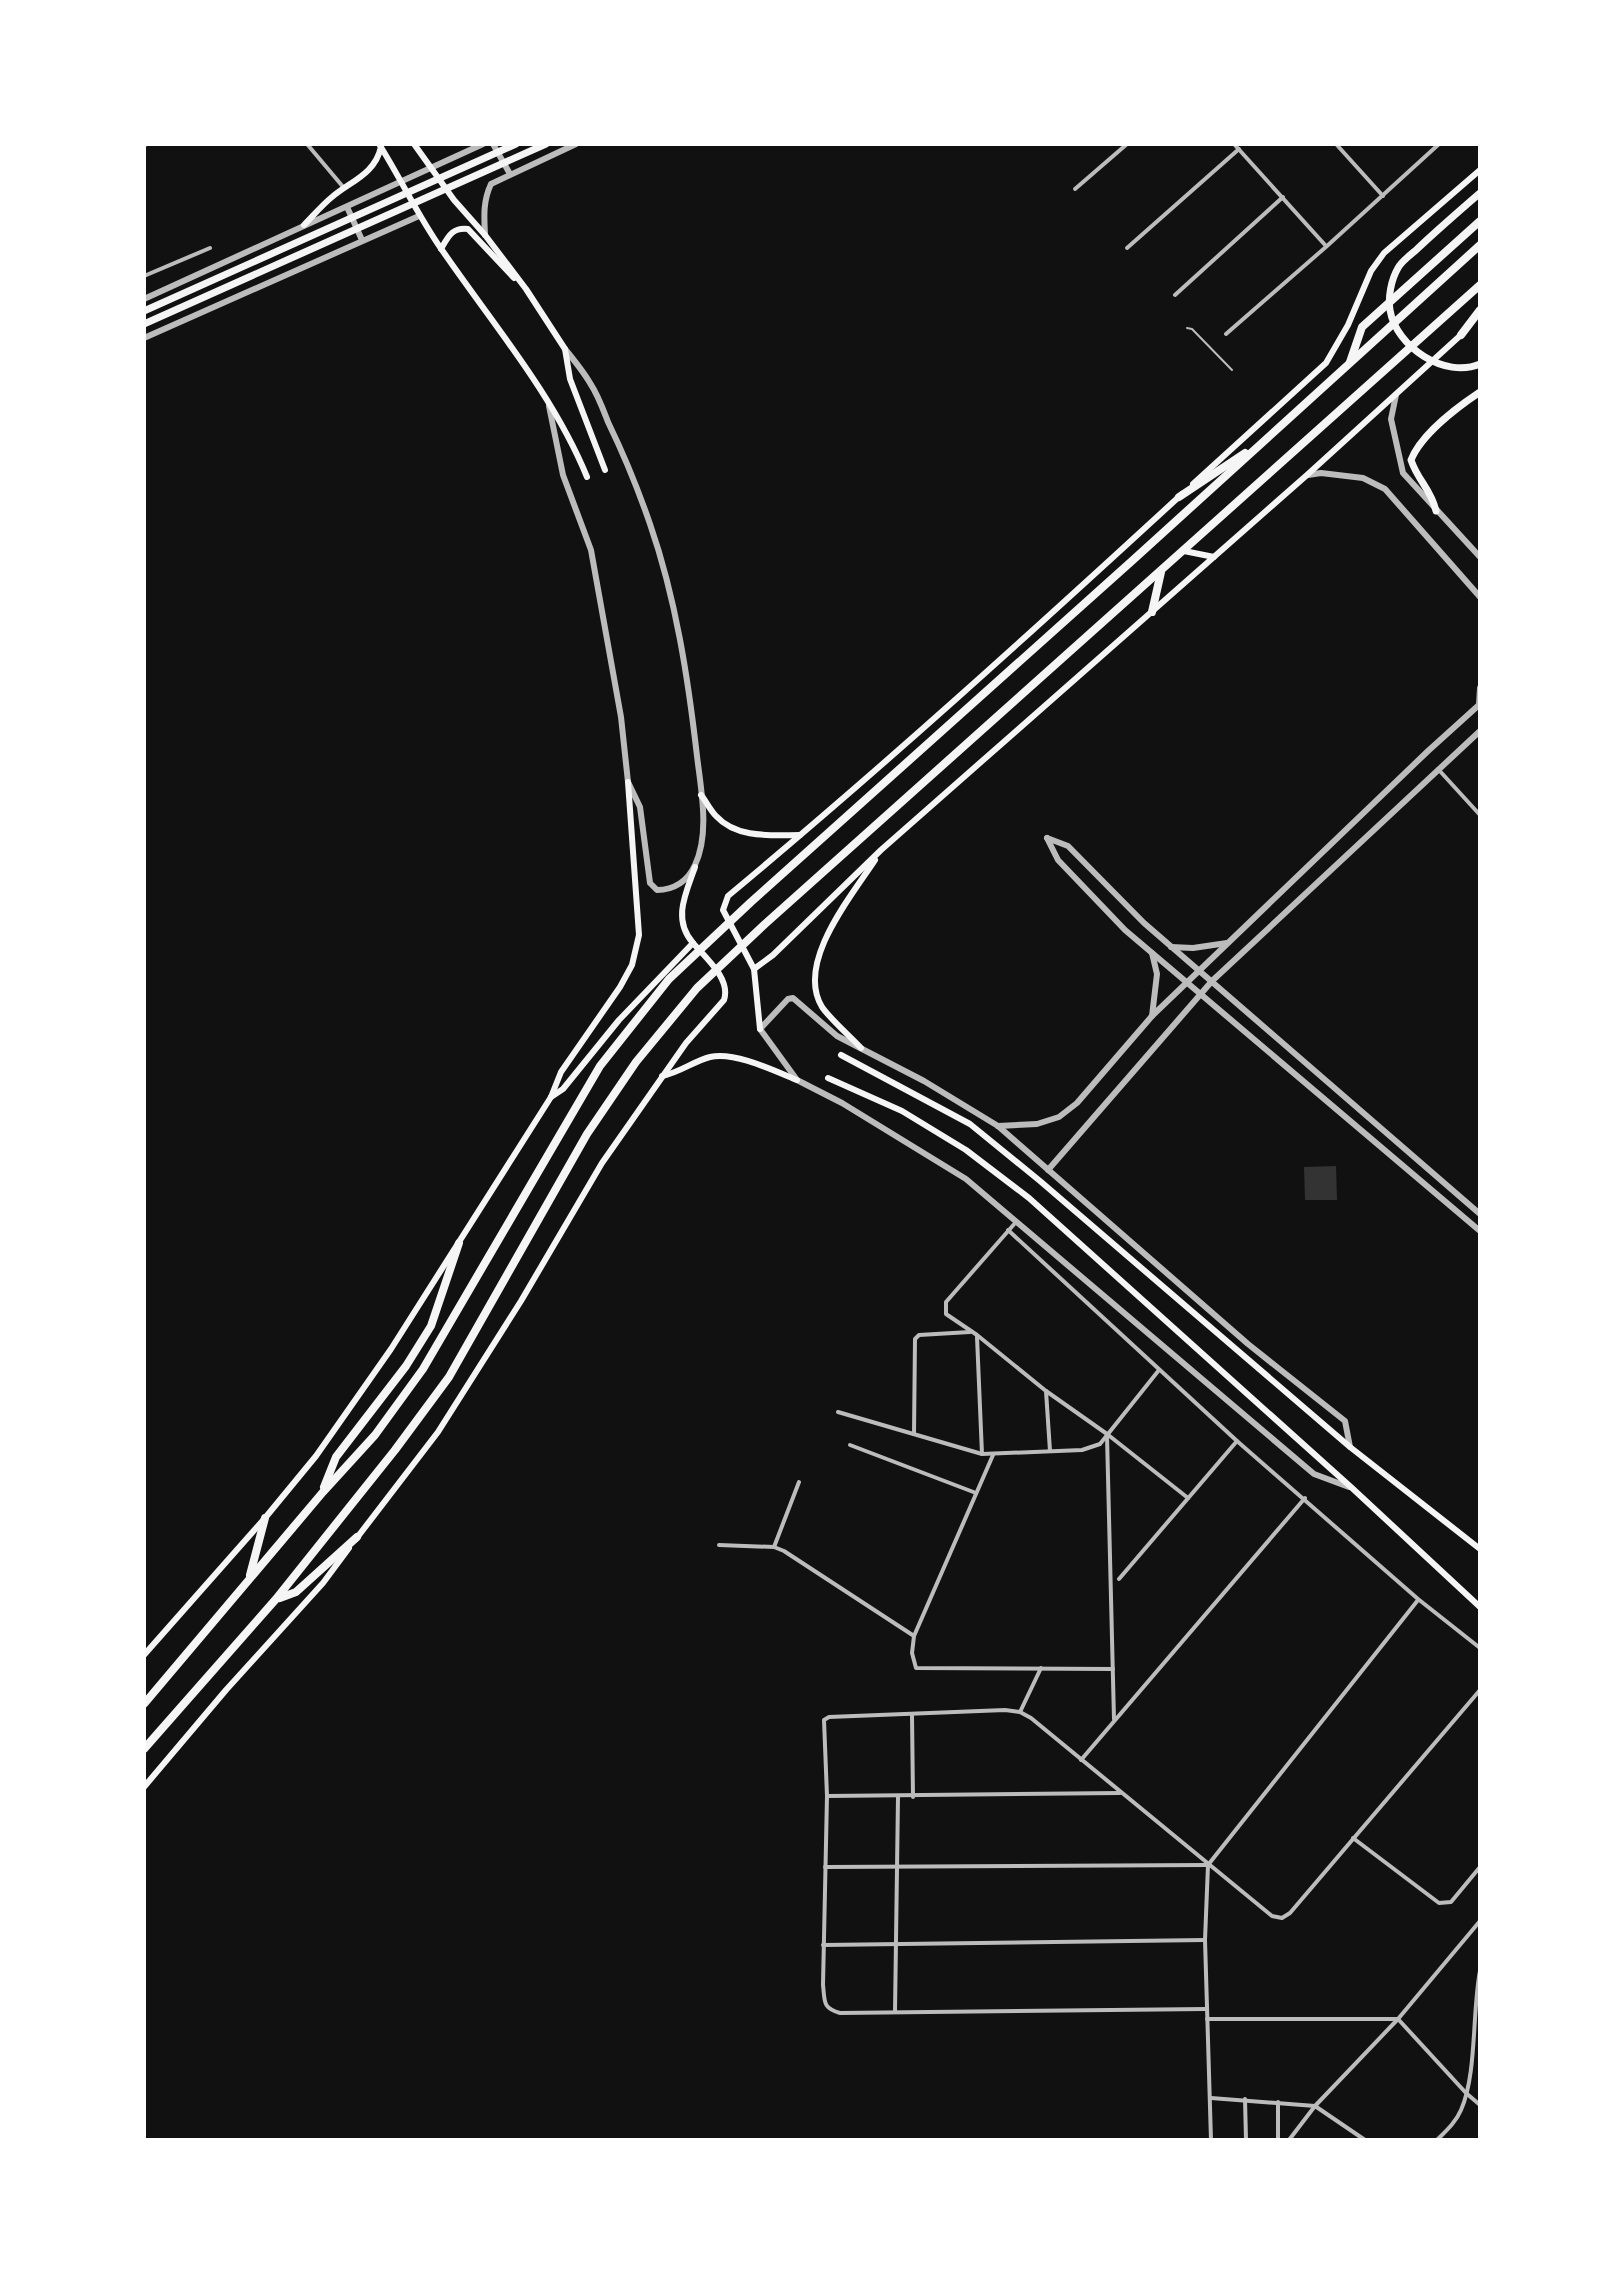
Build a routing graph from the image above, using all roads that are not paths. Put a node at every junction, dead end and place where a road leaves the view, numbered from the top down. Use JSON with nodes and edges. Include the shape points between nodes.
{"nodes":[{"id":1,"x":307,"y":144,"type":"edge"},
{"id":2,"x":414,"y":144,"type":"edge"},
{"id":3,"x":483,"y":144,"type":"edge"},
{"id":4,"x":493,"y":144,"type":"edge"},
{"id":5,"x":516,"y":144,"type":"edge"},
{"id":6,"x":546,"y":144,"type":"edge"},
{"id":7,"x":576,"y":144,"type":"edge"},
{"id":8,"x":1127,"y":144,"type":"edge"},
{"id":9,"x":1234,"y":144,"type":"edge"},
{"id":10,"x":1439,"y":144,"type":"edge"},
{"id":11,"x":380,"y":145,"type":"edge"},
{"id":12,"x":1340,"y":145,"type":"edge"},
{"id":13,"x":1239,"y":149,"type":"junction"},
{"id":14,"x":432,"y":167,"type":"junction"},
{"id":15,"x":1480,"y":170,"type":"edge"},
{"id":16,"x":510,"y":174,"type":"junction"},
{"id":17,"x":402,"y":183,"type":"junction"},
{"id":18,"x":344,"y":188,"type":"junction"},
{"id":19,"x":1075,"y":189,"type":"dead end"},
{"id":20,"x":1480,"y":193,"type":"edge"},
{"id":21,"x":1383,"y":196,"type":"junction"},
{"id":22,"x":1283,"y":197,"type":"junction"},
{"id":23,"x":347,"y":207,"type":"junction"},
{"id":24,"x":419,"y":216,"type":"junction"},
{"id":25,"x":1480,"y":221,"type":"edge"},
{"id":26,"x":304,"y":225,"type":"junction"},
{"id":27,"x":485,"y":235,"type":"junction"},
{"id":28,"x":362,"y":240,"type":"junction"},
{"id":29,"x":1480,"y":245,"type":"edge"},
{"id":30,"x":1327,"y":246,"type":"junction"},
{"id":31,"x":210,"y":248,"type":"dead end"},
{"id":32,"x":1127,"y":248,"type":"dead end"},
{"id":33,"x":441,"y":249,"type":"junction"},
{"id":34,"x":144,"y":276,"type":"edge"},
{"id":35,"x":1480,"y":285,"type":"edge"},
{"id":36,"x":526,"y":289,"type":"junction"},
{"id":37,"x":1175,"y":295,"type":"dead end"},
{"id":38,"x":144,"y":299,"type":"edge"},
{"id":39,"x":1480,"y":310,"type":"edge"},
{"id":40,"x":144,"y":311,"type":"edge"},
{"id":41,"x":1480,"y":318,"type":"edge"},
{"id":42,"x":144,"y":324,"type":"edge"},
{"id":43,"x":1187,"y":328,"type":"dead end"},
{"id":44,"x":1226,"y":334,"type":"dead end"},
{"id":45,"x":1461,"y":335,"type":"junction"},
{"id":46,"x":144,"y":338,"type":"edge"},
{"id":47,"x":565,"y":349,"type":"junction"},
{"id":48,"x":1350,"y":363,"type":"junction"},
{"id":49,"x":1480,"y":364,"type":"edge"},
{"id":50,"x":1232,"y":370,"type":"dead end"},
{"id":51,"x":1480,"y":392,"type":"edge"},
{"id":52,"x":1396,"y":395,"type":"junction"},
{"id":53,"x":548,"y":402,"type":"junction"},
{"id":54,"x":1269,"y":437,"type":"junction"},
{"id":55,"x":605,"y":470,"type":"dead end"},
{"id":56,"x":1307,"y":475,"type":"junction"},
{"id":57,"x":587,"y":477,"type":"dead end"},
{"id":58,"x":1179,"y":497,"type":"junction"},
{"id":59,"x":1436,"y":511,"type":"junction"},
{"id":60,"x":1184,"y":551,"type":"junction"},
{"id":61,"x":1214,"y":557,"type":"junction"},
{"id":62,"x":1480,"y":557,"type":"edge"},
{"id":63,"x":1161,"y":571,"type":"junction"},
{"id":64,"x":1480,"y":597,"type":"edge"},
{"id":65,"x":1152,"y":612,"type":"junction"},
{"id":66,"x":1480,"y":688,"type":"edge"},
{"id":67,"x":1479,"y":704,"type":"edge"},
{"id":68,"x":1480,"y":731,"type":"edge"},
{"id":69,"x":1438,"y":769,"type":"junction"},
{"id":70,"x":628,"y":782,"type":"junction"},
{"id":71,"x":701,"y":795,"type":"junction"},
{"id":72,"x":1480,"y":815,"type":"edge"},
{"id":73,"x":800,"y":835,"type":"junction"},
{"id":74,"x":881,"y":850,"type":"junction"},
{"id":75,"x":695,"y":867,"type":"junction"},
{"id":76,"x":693,"y":943,"type":"junction"},
{"id":77,"x":1227,"y":943,"type":"junction"},
{"id":78,"x":1171,"y":947,"type":"junction"},
{"id":79,"x":1152,"y":953,"type":"junction"},
{"id":80,"x":754,"y":969,"type":"junction"},
{"id":81,"x":1199,"y":970,"type":"junction"},
{"id":82,"x":1212,"y":981,"type":"junction"},
{"id":83,"x":1187,"y":982,"type":"junction"},
{"id":84,"x":1199,"y":995,"type":"junction"},
{"id":85,"x":1152,"y":1016,"type":"junction"},
{"id":86,"x":760,"y":1029,"type":"junction"},
{"id":87,"x":861,"y":1048,"type":"junction"},
{"id":88,"x":841,"y":1055,"type":"dead end"},
{"id":89,"x":662,"y":1076,"type":"junction"},
{"id":90,"x":828,"y":1078,"type":"dead end"},
{"id":91,"x":797,"y":1080,"type":"junction"},
{"id":92,"x":551,"y":1097,"type":"junction"},
{"id":93,"x":998,"y":1126,"type":"junction"},
{"id":94,"x":1048,"y":1170,"type":"junction"},
{"id":95,"x":1479,"y":1211,"type":"edge"},
{"id":96,"x":1016,"y":1222,"type":"junction"},
{"id":97,"x":1008,"y":1230,"type":"junction"},
{"id":98,"x":1480,"y":1231,"type":"edge"},
{"id":99,"x":459,"y":1243,"type":"junction"},
{"id":100,"x":974,"y":1333,"type":"junction"},
{"id":101,"x":1159,"y":1370,"type":"junction"},
{"id":102,"x":1046,"y":1391,"type":"junction"},
{"id":103,"x":838,"y":1412,"type":"dead end"},
{"id":104,"x":914,"y":1434,"type":"junction"},
{"id":105,"x":1107,"y":1434,"type":"junction"},
{"id":106,"x":1237,"y":1441,"type":"junction"},
{"id":107,"x":850,"y":1445,"type":"dead end"},
{"id":108,"x":1350,"y":1447,"type":"junction"},
{"id":109,"x":1050,"y":1451,"type":"junction"},
{"id":110,"x":982,"y":1454,"type":"junction"},
{"id":111,"x":993,"y":1455,"type":"junction"},
{"id":112,"x":799,"y":1482,"type":"dead end"},
{"id":113,"x":1352,"y":1488,"type":"junction"},
{"id":114,"x":323,"y":1492,"type":"junction"},
{"id":115,"x":976,"y":1493,"type":"junction"},
{"id":116,"x":1188,"y":1498,"type":"junction"},
{"id":117,"x":1305,"y":1498,"type":"junction"},
{"id":118,"x":265,"y":1518,"type":"junction"},
{"id":119,"x":357,"y":1537,"type":"junction"},
{"id":120,"x":719,"y":1545,"type":"dead end"},
{"id":121,"x":774,"y":1547,"type":"junction"},
{"id":122,"x":1480,"y":1549,"type":"edge"},
{"id":123,"x":1119,"y":1579,"type":"dead end"},
{"id":124,"x":249,"y":1580,"type":"junction"},
{"id":125,"x":276,"y":1599,"type":"junction"},
{"id":126,"x":1418,"y":1599,"type":"junction"},
{"id":127,"x":1480,"y":1607,"type":"edge"},
{"id":128,"x":914,"y":1636,"type":"junction"},
{"id":129,"x":1480,"y":1648,"type":"edge"},
{"id":130,"x":144,"y":1655,"type":"edge"},
{"id":131,"x":1041,"y":1668,"type":"junction"},
{"id":132,"x":1113,"y":1669,"type":"junction"},
{"id":133,"x":1480,"y":1690,"type":"edge"},
{"id":134,"x":144,"y":1704,"type":"edge"},
{"id":135,"x":1020,"y":1712,"type":"junction"},
{"id":136,"x":912,"y":1715,"type":"junction"},
{"id":137,"x":1114,"y":1720,"type":"junction"},
{"id":138,"x":144,"y":1749,"type":"edge"},
{"id":139,"x":1081,"y":1760,"type":"junction"},
{"id":140,"x":144,"y":1787,"type":"edge"},
{"id":141,"x":1123,"y":1793,"type":"junction"},
{"id":142,"x":827,"y":1796,"type":"junction"},
{"id":143,"x":898,"y":1797,"type":"junction"},
{"id":144,"x":913,"y":1797,"type":"junction"},
{"id":145,"x":1353,"y":1838,"type":"junction"},
{"id":146,"x":1208,"y":1865,"type":"junction"},
{"id":147,"x":825,"y":1867,"type":"junction"},
{"id":148,"x":897,"y":1867,"type":"junction"},
{"id":149,"x":1480,"y":1867,"type":"edge"},
{"id":150,"x":1480,"y":1922,"type":"edge"},
{"id":151,"x":1205,"y":1940,"type":"junction"},
{"id":152,"x":823,"y":1945,"type":"junction"},
{"id":153,"x":896,"y":1945,"type":"junction"},
{"id":154,"x":1480,"y":1971,"type":"edge"},
{"id":155,"x":1206,"y":2009,"type":"junction"},
{"id":156,"x":895,"y":2012,"type":"junction"},
{"id":157,"x":1207,"y":2019,"type":"junction"},
{"id":158,"x":1398,"y":2019,"type":"junction"},
{"id":159,"x":1466,"y":2093,"type":"junction"},
{"id":160,"x":1211,"y":2098,"type":"junction"},
{"id":161,"x":1245,"y":2099,"type":"junction"},
{"id":162,"x":1278,"y":2102,"type":"junction"},
{"id":163,"x":1480,"y":2105,"type":"edge"},
{"id":164,"x":1315,"y":2106,"type":"junction"},
{"id":165,"x":1211,"y":2140,"type":"edge"},
{"id":166,"x":1246,"y":2140,"type":"edge"},
{"id":167,"x":1278,"y":2140,"type":"edge"},
{"id":168,"x":1289,"y":2140,"type":"edge"},
{"id":169,"x":1365,"y":2140,"type":"edge"},
{"id":170,"x":1437,"y":2140,"type":"edge"}],
"edges":[{"from":1,"to":18,"type":"street"},
{"from":2,"to":14,"type":"main road"},
{"from":3,"to":14,"type":"street"},
{"from":4,"to":16,"type":"street"},
{"from":5,"to":40,"type":"main road"},
{"from":6,"to":42,"type":"main road"},
{"from":7,"to":16,"type":"street"},
{"from":8,"to":19,"type":"street"},
{"from":9,"to":13,"type":"street"},
{"from":10,"to":21,"type":"street"},
{"from":11,"to":17,"type":"main road"},
{"from":11,"to":18,"type":"main road","via":[[370,169]]},
{"from":12,"to":21,"type":"street"},
{"from":13,"to":22,"type":"street"},
{"from":13,"to":32,"type":"street"},
{"from":14,"to":17,"type":"street"},
{"from":14,"to":27,"type":"main road"},
{"from":15,"to":58,"type":"main road","via":[[1384,253],[1326,363]]},
{"from":16,"to":27,"type":"street","via":[[491,184],[486,194]]},
{"from":17,"to":23,"type":"street"},
{"from":17,"to":24,"type":"main road"},
{"from":18,"to":26,"type":"main road"},
{"from":20,"to":49,"type":"main road","via":[[1398,266],[1390,312],[1404,340],[1421,355],[1445,367]]},
{"from":21,"to":30,"type":"street"},
{"from":22,"to":30,"type":"street"},
{"from":22,"to":37,"type":"street"},
{"from":23,"to":26,"type":"street"},
{"from":23,"to":28,"type":"street"},
{"from":24,"to":28,"type":"street"},
{"from":24,"to":33,"type":"main road"},
{"from":25,"to":48,"type":"highway","via":[[1362,327]]},
{"from":26,"to":38,"type":"street"},
{"from":27,"to":36,"type":"main road"},
{"from":28,"to":46,"type":"street"},
{"from":29,"to":48,"type":"highway"},
{"from":30,"to":44,"type":"street"},
{"from":31,"to":34,"type":"street"},
{"from":33,"to":36,"type":"main road","via":[[450,233],[468,229]]},
{"from":33,"to":53,"type":"main road"},
{"from":35,"to":60,"type":"highway"},
{"from":36,"to":47,"type":"main road"},
{"from":39,"to":45,"type":"highway"},
{"from":41,"to":45,"type":"main road"},
{"from":43,"to":50,"type":"lane"},
{"from":45,"to":52,"type":"main road"},
{"from":47,"to":55,"type":"main road","via":[[570,379]]},
{"from":47,"to":71,"type":"street","via":[[591,385],[650,525],[681,642]]},
{"from":48,"to":54,"type":"highway"},
{"from":51,"to":59,"type":"main road","via":[[1417,446],[1411,460]]},
{"from":52,"to":56,"type":"main road"},
{"from":52,"to":59,"type":"street","via":[[1391,419],[1400,465]]},
{"from":53,"to":57,"type":"main road"},
{"from":53,"to":70,"type":"street","via":[[563,475],[591,550]]},
{"from":54,"to":58,"type":"highway"},
{"from":54,"to":114,"type":"highway","via":[[669,979],[600,1066],[425,1366],[375,1435]]},
{"from":56,"to":61,"type":"main road"},
{"from":56,"to":64,"type":"street","via":[[1363,478],[1385,489]]},
{"from":58,"to":73,"type":"main road"},
{"from":59,"to":62,"type":"street"},
{"from":60,"to":61,"type":"main road"},
{"from":60,"to":63,"type":"highway"},
{"from":61,"to":65,"type":"main road"},
{"from":63,"to":65,"type":"highway"},
{"from":63,"to":125,"type":"highway","via":[[697,988],[636,1062],[587,1134],[447,1380]]},
{"from":65,"to":74,"type":"main road"},
{"from":66,"to":67,"type":"street"},
{"from":67,"to":77,"type":"street"},
{"from":68,"to":69,"type":"street"},
{"from":69,"to":72,"type":"street"},
{"from":69,"to":82,"type":"street"},
{"from":70,"to":75,"type":"street","via":[[640,807],[650,883],[657,890],[670,890]]},
{"from":70,"to":92,"type":"main road","via":[[639,935],[632,965],[561,1072]]},
{"from":71,"to":73,"type":"main road","via":[[716,816],[744,832]]},
{"from":71,"to":75,"type":"street","via":[[701,846]]},
{"from":73,"to":80,"type":"main road","via":[[725,901],[723,910]]},
{"from":74,"to":80,"type":"main road"},
{"from":74,"to":87,"type":"main road","via":[[825,935],[817,959],[821,1006]]},
{"from":75,"to":76,"type":"main road","via":[[681,905],[681,922]]},
{"from":76,"to":89,"type":"main road","via":[[726,992]]},
{"from":76,"to":92,"type":"main road"},
{"from":77,"to":78,"type":"street"},
{"from":77,"to":81,"type":"street"},
{"from":78,"to":79,"type":"street","via":[[1068,846],[1047,838],[1058,860]]},
{"from":78,"to":81,"type":"street"},
{"from":79,"to":83,"type":"street"},
{"from":79,"to":85,"type":"street","via":[[1157,974]]},
{"from":80,"to":86,"type":"main road"},
{"from":81,"to":82,"type":"street"},
{"from":81,"to":83,"type":"street"},
{"from":82,"to":84,"type":"street"},
{"from":82,"to":95,"type":"street"},
{"from":83,"to":84,"type":"street"},
{"from":83,"to":85,"type":"street"},
{"from":84,"to":94,"type":"street"},
{"from":84,"to":98,"type":"street"},
{"from":85,"to":93,"type":"street","via":[[1059,1117]]},
{"from":86,"to":87,"type":"street","via":[[793,998],[837,1036]]},
{"from":86,"to":91,"type":"street"},
{"from":87,"to":93,"type":"street"},
{"from":88,"to":108,"type":"main road","via":[[970,1124]]},
{"from":89,"to":91,"type":"main road","via":[[712,1056],[756,1064]]},
{"from":89,"to":119,"type":"main road","via":[[602,1163],[438,1432]]},
{"from":90,"to":113,"type":"main road","via":[[902,1111],[1029,1198]]},
{"from":91,"to":96,"type":"street","via":[[966,1179]]},
{"from":92,"to":99,"type":"main road"},
{"from":93,"to":94,"type":"street"},
{"from":94,"to":108,"type":"street","via":[[1345,1421]]},
{"from":96,"to":97,"type":"street"},
{"from":96,"to":113,"type":"street","via":[[1314,1474]]},
{"from":97,"to":100,"type":"street","via":[[946,1302],[946,1314]]},
{"from":97,"to":101,"type":"street"},
{"from":99,"to":114,"type":"highway","via":[[431,1326],[336,1457]]},
{"from":99,"to":118,"type":"main road","via":[[316,1456]]},
{"from":100,"to":102,"type":"street"},
{"from":100,"to":104,"type":"street","via":[[915,1339]]},
{"from":100,"to":110,"type":"street"},
{"from":101,"to":105,"type":"street"},
{"from":101,"to":106,"type":"street"},
{"from":102,"to":105,"type":"street"},
{"from":102,"to":109,"type":"street"},
{"from":103,"to":104,"type":"street"},
{"from":104,"to":110,"type":"street"},
{"from":105,"to":109,"type":"street","via":[[1091,1448]]},
{"from":105,"to":116,"type":"street"},
{"from":105,"to":132,"type":"street"},
{"from":106,"to":116,"type":"street"},
{"from":106,"to":117,"type":"street"},
{"from":107,"to":115,"type":"street"},
{"from":108,"to":122,"type":"main road"},
{"from":109,"to":111,"type":"street"},
{"from":110,"to":111,"type":"street"},
{"from":111,"to":115,"type":"street"},
{"from":112,"to":121,"type":"street"},
{"from":113,"to":127,"type":"main road"},
{"from":114,"to":124,"type":"highway"},
{"from":115,"to":128,"type":"street"},
{"from":116,"to":123,"type":"street"},
{"from":117,"to":126,"type":"street"},
{"from":117,"to":137,"type":"street"},
{"from":118,"to":124,"type":"highway"},
{"from":118,"to":130,"type":"main road"},
{"from":119,"to":125,"type":"highway","via":[[296,1592]]},
{"from":119,"to":140,"type":"main road"},
{"from":120,"to":121,"type":"street"},
{"from":121,"to":128,"type":"street"},
{"from":124,"to":134,"type":"highway"},
{"from":125,"to":138,"type":"highway"},
{"from":126,"to":129,"type":"street"},
{"from":126,"to":146,"type":"street"},
{"from":128,"to":131,"type":"street","via":[[916,1668]]},
{"from":131,"to":132,"type":"street"},
{"from":131,"to":135,"type":"street"},
{"from":132,"to":137,"type":"street"},
{"from":133,"to":145,"type":"street"},
{"from":135,"to":136,"type":"street"},
{"from":135,"to":139,"type":"street"},
{"from":136,"to":142,"type":"street","via":[[824,1720]]},
{"from":136,"to":144,"type":"street"},
{"from":137,"to":139,"type":"street"},
{"from":139,"to":141,"type":"street"},
{"from":141,"to":144,"type":"street"},
{"from":141,"to":146,"type":"street"},
{"from":142,"to":143,"type":"street"},
{"from":142,"to":147,"type":"street"},
{"from":143,"to":144,"type":"street"},
{"from":143,"to":148,"type":"street"},
{"from":145,"to":146,"type":"street","via":[[1282,1918],[1272,1916]]},
{"from":145,"to":149,"type":"street","via":[[1439,1903],[1451,1902]]},
{"from":146,"to":148,"type":"street"},
{"from":146,"to":151,"type":"street"},
{"from":147,"to":148,"type":"street"},
{"from":147,"to":152,"type":"street"},
{"from":148,"to":153,"type":"street"},
{"from":150,"to":158,"type":"street"},
{"from":151,"to":153,"type":"street"},
{"from":151,"to":155,"type":"street"},
{"from":152,"to":153,"type":"street"},
{"from":152,"to":156,"type":"street","via":[[825,2004],[830,2010]]},
{"from":153,"to":156,"type":"street"},
{"from":154,"to":159,"type":"street"},
{"from":155,"to":156,"type":"street"},
{"from":155,"to":157,"type":"street"},
{"from":157,"to":158,"type":"street"},
{"from":157,"to":160,"type":"street"},
{"from":158,"to":159,"type":"street"},
{"from":158,"to":164,"type":"street"},
{"from":159,"to":163,"type":"street"},
{"from":159,"to":170,"type":"street","via":[[1455,2121]]},
{"from":160,"to":161,"type":"street"},
{"from":160,"to":165,"type":"street"},
{"from":161,"to":162,"type":"street"},
{"from":161,"to":166,"type":"street"},
{"from":162,"to":164,"type":"street"},
{"from":162,"to":167,"type":"street"},
{"from":164,"to":168,"type":"street"},
{"from":164,"to":169,"type":"street"}]}
